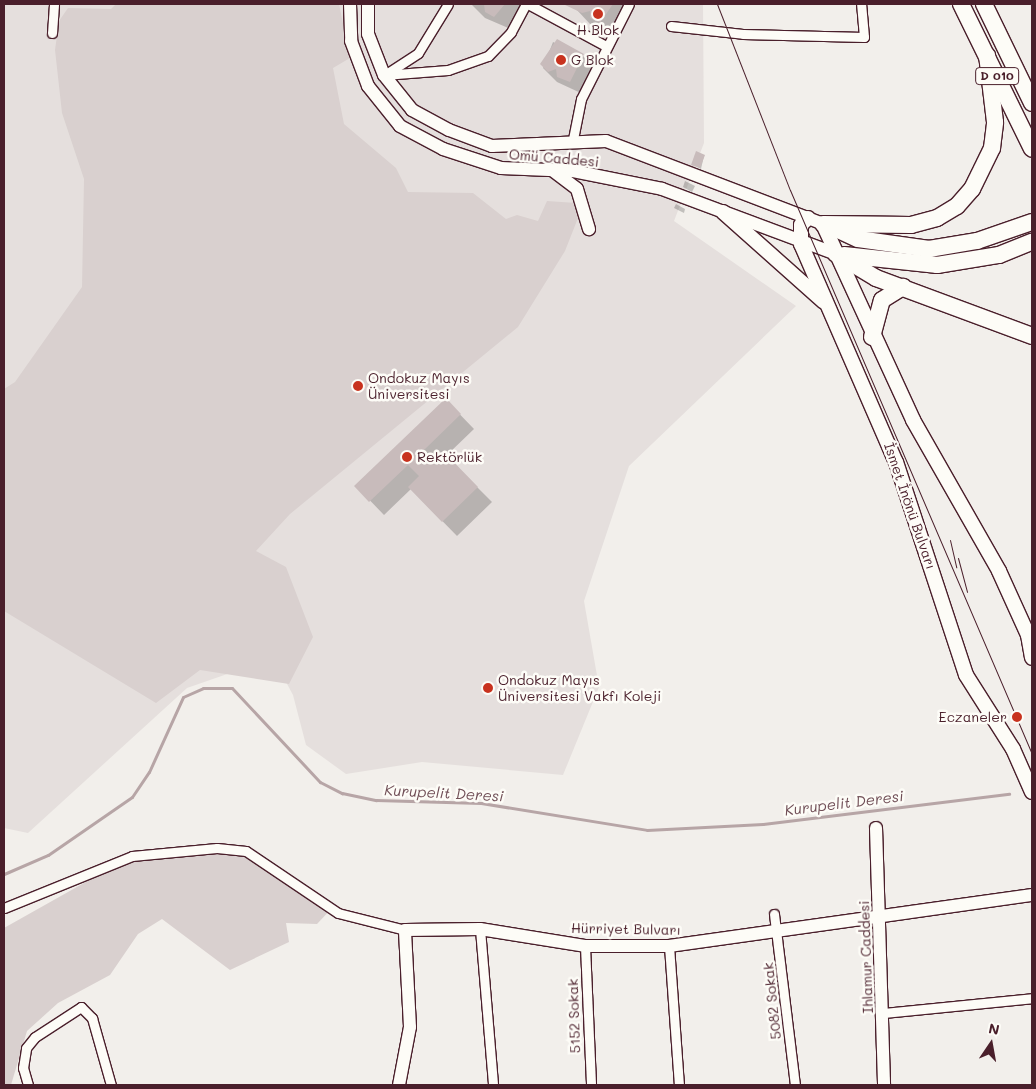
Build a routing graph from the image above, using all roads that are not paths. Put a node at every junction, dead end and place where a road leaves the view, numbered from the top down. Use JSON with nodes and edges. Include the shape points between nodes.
{"nodes":[{"id":1,"x":54,"y":4,"type":"edge"},
{"id":2,"x":350,"y":4,"type":"edge"},
{"id":3,"x":368,"y":4,"type":"edge"},
{"id":4,"x":448,"y":4,"type":"edge"},
{"id":5,"x":527,"y":4,"type":"edge"},
{"id":6,"x":629,"y":4,"type":"edge"},
{"id":7,"x":861,"y":4,"type":"edge"},
{"id":8,"x":961,"y":4,"type":"edge"},
{"id":9,"x":984,"y":4,"type":"edge"},
{"id":10,"x":671,"y":26,"type":"dead end"},
{"id":11,"x":52,"y":34,"type":"dead end"},
{"id":12,"x":606,"y":46,"type":"junction"},
{"id":13,"x":988,"y":56,"type":"junction"},
{"id":14,"x":384,"y":75,"type":"junction"},
{"id":15,"x":1032,"y":103,"type":"edge"},
{"id":16,"x":573,"y":139,"type":"junction"},
{"id":17,"x":1032,"y":150,"type":"edge"},
{"id":18,"x":552,"y":170,"type":"junction"},
{"id":19,"x":723,"y":212,"type":"junction"},
{"id":20,"x":815,"y":221,"type":"junction"},
{"id":21,"x":1032,"y":222,"type":"edge"},
{"id":22,"x":589,"y":229,"type":"dead end"},
{"id":23,"x":1032,"y":242,"type":"edge"},
{"id":24,"x":801,"y":244,"type":"junction"},
{"id":25,"x":836,"y":254,"type":"junction"},
{"id":26,"x":903,"y":287,"type":"junction"},
{"id":27,"x":828,"y":306,"type":"junction"},
{"id":28,"x":1032,"y":336,"type":"edge"},
{"id":29,"x":872,"y":337,"type":"junction"},
{"id":30,"x":1032,"y":658,"type":"edge"},
{"id":31,"x":1032,"y":792,"type":"edge"},
{"id":32,"x":876,"y":828,"type":"dead end"},
{"id":33,"x":1032,"y":896,"type":"edge"},
{"id":34,"x":4,"y":908,"type":"edge"},
{"id":35,"x":774,"y":914,"type":"dead end"},
{"id":36,"x":880,"y":918,"type":"junction"},
{"id":37,"x":480,"y":929,"type":"junction"},
{"id":38,"x":405,"y":930,"type":"junction"},
{"id":39,"x":779,"y":934,"type":"junction"},
{"id":40,"x":585,"y":946,"type":"junction"},
{"id":41,"x":669,"y":946,"type":"junction"},
{"id":42,"x":1032,"y":998,"type":"edge"},
{"id":43,"x":882,"y":1013,"type":"junction"},
{"id":44,"x":28,"y":1085,"type":"edge"},
{"id":45,"x":111,"y":1085,"type":"edge"},
{"id":46,"x":399,"y":1085,"type":"edge"},
{"id":47,"x":493,"y":1085,"type":"edge"},
{"id":48,"x":591,"y":1085,"type":"edge"},
{"id":49,"x":679,"y":1085,"type":"edge"},
{"id":50,"x":795,"y":1085,"type":"edge"},
{"id":51,"x":884,"y":1085,"type":"edge"}],
"edges":[{"from":1,"to":11,"type":"street"},
{"from":2,"to":18,"type":"street","name":"Omü Caddesi","via":[[351,41],[368,86],[400,126],[443,148],[501,168]]},
{"from":3,"to":14,"type":"street","name":"Omü Caddesi","via":[[368,34]]},
{"from":4,"to":14,"type":"street","via":[[418,53]]},
{"from":5,"to":12,"type":"street"},
{"from":5,"to":14,"type":"street","via":[[511,32],[488,56],[448,70]]},
{"from":6,"to":12,"type":"street"},
{"from":7,"to":10,"type":"street","via":[[864,37],[743,34]]},
{"from":8,"to":13,"type":"highway","number":"D 010"},
{"from":9,"to":15,"type":"highway","number":"D 010"},
{"from":12,"to":16,"type":"street","via":[[581,98]]},
{"from":13,"to":17,"type":"highway","number":"D 010"},
{"from":13,"to":20,"type":"highway","via":[[995,122],[992,148],[972,189],[957,206],[937,218],[911,225]]},
{"from":14,"to":16,"type":"street","name":"Omü Caddesi","via":[[412,110],[492,146]]},
{"from":16,"to":20,"type":"street","name":"Omü Caddesi","via":[[606,141],[637,150]]},
{"from":18,"to":19,"type":"street","name":"Omü Caddesi","via":[[662,189]]},
{"from":18,"to":22,"type":"street","via":[[578,189]]},
{"from":19,"to":24,"type":"street","name":"Omü Caddesi"},
{"from":19,"to":27,"type":"main road"},
{"from":20,"to":21,"type":"highway","via":[[858,239],[929,249],[977,240]]},
{"from":20,"to":24,"type":"main road","via":[[800,225]]},
{"from":20,"to":25,"type":"main road"},
{"from":23,"to":25,"type":"highway","via":[[999,255],[937,265]]},
{"from":24,"to":25,"type":"street","name":"Omü Caddesi"},
{"from":24,"to":27,"type":"main road","name":"İsmet İnönü Bulvarı"},
{"from":25,"to":26,"type":"highway","via":[[876,278]]},
{"from":25,"to":29,"type":"main road"},
{"from":26,"to":28,"type":"highway"},
{"from":26,"to":29,"type":"highway","via":[[882,300]]},
{"from":27,"to":31,"type":"main road","name":"İsmet İnönü Bulvarı","via":[[896,462],[966,675],[1013,749]]},
{"from":29,"to":30,"type":"main road","via":[[913,420],[999,571],[1028,635]]},
{"from":32,"to":36,"type":"street","name":"Ihlamur Caddesi"},
{"from":33,"to":36,"type":"street","name":"Hürriyet Bulvarı"},
{"from":34,"to":38,"type":"street","via":[[132,856],[217,848],[246,850],[338,913]]},
{"from":35,"to":39,"type":"street","name":"5082 Sokak"},
{"from":36,"to":39,"type":"street","name":"Hürriyet Bulvarı"},
{"from":36,"to":43,"type":"street","name":"Ihlamur Caddesi"},
{"from":37,"to":38,"type":"street","name":"Hürriyet Bulvarı"},
{"from":37,"to":40,"type":"street","name":"Hürriyet Bulvarı"},
{"from":37,"to":47,"type":"street"},
{"from":38,"to":46,"type":"street","via":[[410,1028]]},
{"from":39,"to":41,"type":"street","name":"Hürriyet Bulvarı"},
{"from":39,"to":50,"type":"street","name":"5082 Sokak"},
{"from":40,"to":41,"type":"street","name":"Hürriyet Bulvarı"},
{"from":40,"to":48,"type":"street","name":"5152 Sokak"},
{"from":41,"to":49,"type":"street"},
{"from":42,"to":43,"type":"street"},
{"from":43,"to":51,"type":"street","name":"Ihlamur Caddesi"},
{"from":44,"to":45,"type":"street","via":[[23,1068],[26,1048],[35,1037],[81,1006],[92,1018]]}]}
